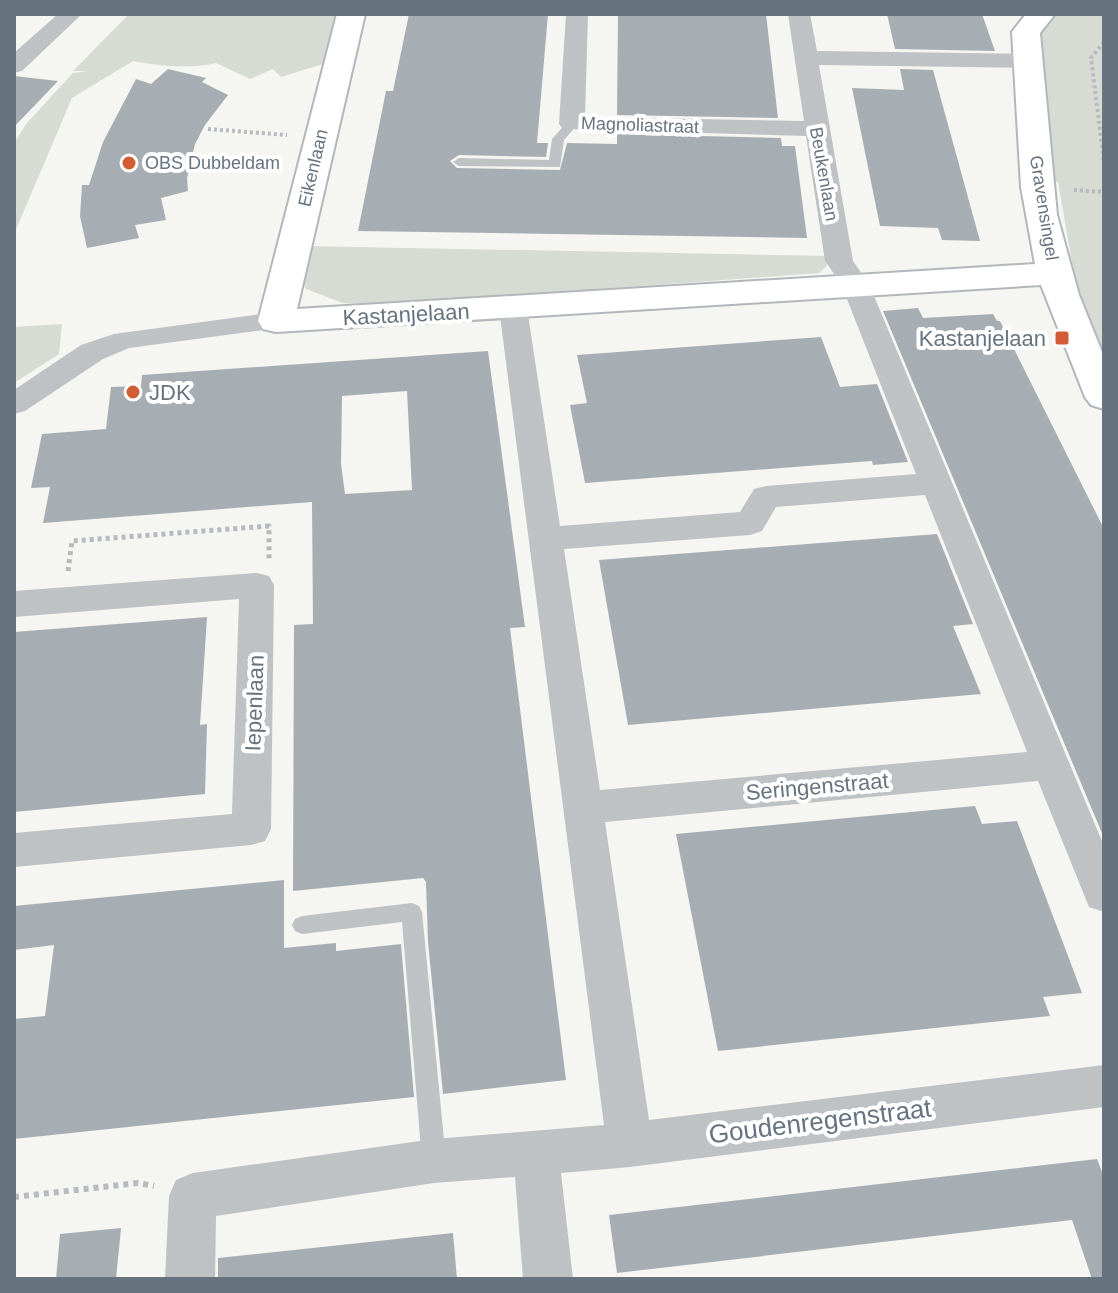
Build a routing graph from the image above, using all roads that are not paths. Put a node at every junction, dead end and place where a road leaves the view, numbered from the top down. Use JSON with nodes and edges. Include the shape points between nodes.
{"nodes":[{"id":1,"x":71,"y":14,"type":"edge"},
{"id":2,"x":351,"y":14,"type":"edge"},
{"id":3,"x":577,"y":14,"type":"edge"},
{"id":4,"x":799,"y":14,"type":"edge"},
{"id":5,"x":1041,"y":14,"type":"edge"},
{"id":6,"x":804,"y":58,"type":"junction"},
{"id":7,"x":1028,"y":61,"type":"junction"},
{"id":8,"x":14,"y":66,"type":"edge"},
{"id":9,"x":572,"y":124,"type":"junction"},
{"id":10,"x":816,"y":129,"type":"junction"},
{"id":11,"x":459,"y":162,"type":"dead end"},
{"id":12,"x":1055,"y":274,"type":"junction"},
{"id":13,"x":855,"y":284,"type":"junction"},
{"id":14,"x":513,"y":308,"type":"junction"},
{"id":15,"x":276,"y":321,"type":"junction"},
{"id":16,"x":1104,"y":397,"type":"edge"},
{"id":17,"x":14,"y":404,"type":"edge"},
{"id":18,"x":937,"y":483,"type":"junction"},
{"id":19,"x":545,"y":539,"type":"junction"},
{"id":20,"x":14,"y":604,"type":"edge"},
{"id":21,"x":1051,"y":765,"type":"junction"},
{"id":22,"x":583,"y":808,"type":"junction"},
{"id":23,"x":14,"y":850,"type":"edge"},
{"id":24,"x":1104,"y":895,"type":"edge"},
{"id":25,"x":302,"y":925,"type":"dead end"},
{"id":26,"x":1104,"y":1086,"type":"edge"},
{"id":27,"x":630,"y":1145,"type":"junction"},
{"id":28,"x":536,"y":1152,"type":"junction"},
{"id":29,"x":434,"y":1161,"type":"junction"},
{"id":30,"x":190,"y":1279,"type":"edge"},
{"id":31,"x":548,"y":1279,"type":"edge"}],
"edges":[{"from":1,"to":8,"type":"street"},
{"from":2,"to":15,"type":"street","name":"Eikenlaan"},
{"from":3,"to":9,"type":"street","name":"Magnoliastraat"},
{"from":4,"to":6,"type":"street","name":"Beukenlaan"},
{"from":5,"to":7,"type":"street","name":"Gravensingel","via":[[1026,32]]},
{"from":6,"to":7,"type":"street"},
{"from":6,"to":10,"type":"street","name":"Beukenlaan"},
{"from":7,"to":12,"type":"street","name":"Gravensingel","via":[[1037,189]]},
{"from":9,"to":10,"type":"street","name":"Magnoliastraat"},
{"from":9,"to":11,"type":"lane","via":[[558,139],[555,164]]},
{"from":10,"to":13,"type":"street","name":"Beukenlaan","via":[[839,261]]},
{"from":12,"to":13,"type":"street","name":"Kastanjelaan"},
{"from":12,"to":16,"type":"street","name":"Gravensingel","via":[[1074,337]]},
{"from":13,"to":14,"type":"street","name":"Kastanjelaan"},
{"from":13,"to":18,"type":"street"},
{"from":14,"to":15,"type":"street","name":"Kastanjelaan"},
{"from":14,"to":19,"type":"street"},
{"from":15,"to":17,"type":"street","name":"Kastanjelaan","via":[[124,340],[92,352]]},
{"from":18,"to":19,"type":"street","via":[[766,497],[750,523]]},
{"from":18,"to":21,"type":"street"},
{"from":19,"to":22,"type":"street"},
{"from":20,"to":23,"type":"street","name":"Iepenlaan","via":[[257,585],[251,829]]},
{"from":21,"to":22,"type":"street","name":"Seringenstraat"},
{"from":21,"to":24,"type":"street"},
{"from":22,"to":27,"type":"street"},
{"from":25,"to":29,"type":"lane","via":[[412,912]]},
{"from":26,"to":27,"type":"street","name":"Goudenregenstraat"},
{"from":27,"to":28,"type":"street","name":"Goudenregenstraat"},
{"from":28,"to":29,"type":"street","name":"Goudenregenstraat"},
{"from":28,"to":31,"type":"street"},
{"from":29,"to":30,"type":"street","name":"Goudenregenstraat","via":[[193,1196]]}]}
